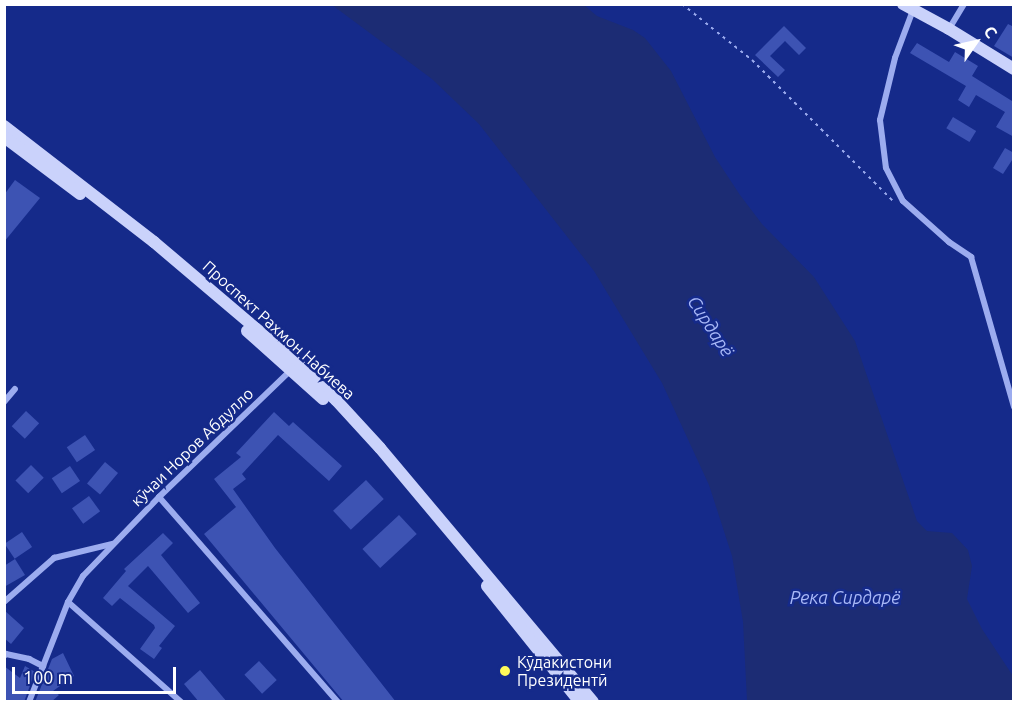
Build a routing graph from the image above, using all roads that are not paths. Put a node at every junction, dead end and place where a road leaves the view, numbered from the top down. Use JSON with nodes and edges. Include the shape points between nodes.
{"nodes":[{"id":1,"x":964,"y":4,"type":"edge"},
{"id":2,"x":908,"y":7,"type":"edge"},
{"id":3,"x":949,"y":29,"type":"junction"},
{"id":4,"x":1014,"y":69,"type":"edge"},
{"id":5,"x":4,"y":126,"type":"edge"},
{"id":6,"x":4,"y":137,"type":"edge"},
{"id":7,"x":291,"y":370,"type":"junction"},
{"id":8,"x":15,"y":389,"type":"dead end"},
{"id":9,"x":4,"y":402,"type":"edge"},
{"id":10,"x":1014,"y":407,"type":"edge"},
{"id":11,"x":159,"y":497,"type":"junction"},
{"id":12,"x":113,"y":544,"type":"junction"},
{"id":13,"x":4,"y":602,"type":"edge"},
{"id":14,"x":69,"y":602,"type":"junction"},
{"id":15,"x":4,"y":656,"type":"edge"},
{"id":16,"x":43,"y":666,"type":"junction"},
{"id":17,"x":29,"y":702,"type":"edge"},
{"id":18,"x":182,"y":702,"type":"edge"},
{"id":19,"x":338,"y":702,"type":"edge"},
{"id":20,"x":580,"y":702,"type":"edge"},
{"id":21,"x":593,"y":702,"type":"edge"}],
"edges":[{"from":1,"to":3,"type":"street"},
{"from":2,"to":3,"type":"main road"},
{"from":2,"to":10,"type":"street","via":[[880,120],[886,168],[903,201],[971,257]]},
{"from":3,"to":4,"type":"main road"},
{"from":5,"to":21,"type":"main road","name":"Проспект Рахмон Набиева","via":[[154,242],[336,400]]},
{"from":6,"to":7,"type":"main road","name":"Проспект Рахмон Набиева","via":[[164,261]]},
{"from":7,"to":11,"type":"street","name":"кӯчаи Норов Абдулло"},
{"from":7,"to":20,"type":"main road","name":"Проспект Рахмон Набиева","via":[[376,454]]},
{"from":8,"to":9,"type":"street"},
{"from":11,"to":12,"type":"street","name":"кӯчаи Норов Абдулло"},
{"from":11,"to":19,"type":"street"},
{"from":12,"to":13,"type":"street","via":[[54,558]]},
{"from":12,"to":14,"type":"street","name":"кӯчаи Норов Абдулло","via":[[83,576]]},
{"from":14,"to":16,"type":"street","name":"кӯчаи Норов Абдулло"},
{"from":14,"to":18,"type":"street"},
{"from":15,"to":16,"type":"street","via":[[29,659]]},
{"from":16,"to":17,"type":"street","name":"кӯчаи Норов Абдулло"}]}
